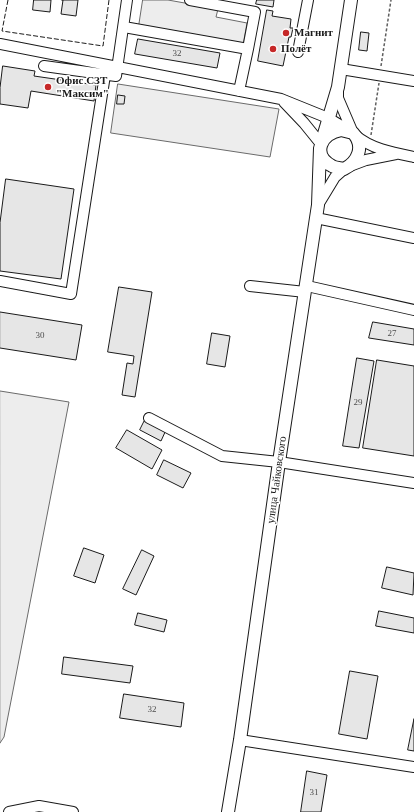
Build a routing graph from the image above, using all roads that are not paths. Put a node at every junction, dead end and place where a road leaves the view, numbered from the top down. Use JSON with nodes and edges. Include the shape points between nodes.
{"nodes":[{"id":1,"x":127,"y":0,"type":"edge"},
{"id":2,"x":190,"y":0,"type":"edge"},
{"id":3,"x":308,"y":0,"type":"edge"},
{"id":4,"x":351,"y":0,"type":"edge"},
{"id":5,"x":124,"y":27,"type":"junction"},
{"id":6,"x":0,"y":44,"type":"edge"},
{"id":7,"x":248,"y":49,"type":"junction"},
{"id":8,"x":298,"y":52,"type":"dead end"},
{"id":9,"x":44,"y":66,"type":"dead end"},
{"id":10,"x":118,"y":67,"type":"junction"},
{"id":11,"x":341,"y":69,"type":"junction"},
{"id":12,"x":105,"y":75,"type":"junction"},
{"id":13,"x":414,"y":80,"type":"edge"},
{"id":14,"x":338,"y":87,"type":"junction"},
{"id":15,"x":239,"y":91,"type":"junction"},
{"id":16,"x":281,"y":99,"type":"junction"},
{"id":17,"x":328,"y":118,"type":"junction"},
{"id":18,"x":354,"y":134,"type":"junction"},
{"id":19,"x":320,"y":146,"type":"junction"},
{"id":20,"x":398,"y":154,"type":"junction"},
{"id":21,"x":414,"y":157,"type":"edge"},
{"id":22,"x":347,"y":167,"type":"junction"},
{"id":23,"x":318,"y":205,"type":"junction"},
{"id":24,"x":316,"y":218,"type":"junction"},
{"id":25,"x":414,"y":238,"type":"edge"},
{"id":26,"x":0,"y":281,"type":"edge"},
{"id":27,"x":250,"y":286,"type":"dead end"},
{"id":28,"x":306,"y":289,"type":"junction"},
{"id":29,"x":414,"y":310,"type":"edge"},
{"id":30,"x":149,"y":418,"type":"dead end"},
{"id":31,"x":279,"y":462,"type":"junction"},
{"id":32,"x":414,"y":483,"type":"edge"},
{"id":33,"x":240,"y":740,"type":"junction"},
{"id":34,"x":414,"y":767,"type":"edge"},
{"id":35,"x":9,"y":812,"type":"edge"},
{"id":36,"x":73,"y":812,"type":"edge"},
{"id":37,"x":228,"y":812,"type":"edge"}],
"edges":[{"from":1,"to":5,"type":"street"},
{"from":2,"to":7,"type":"street","via":[[255,12]]},
{"from":3,"to":8,"type":"street"},
{"from":4,"to":11,"type":"main road","name":"улица Чайковского"},
{"from":5,"to":7,"type":"street"},
{"from":5,"to":10,"type":"street"},
{"from":6,"to":10,"type":"street"},
{"from":7,"to":15,"type":"street"},
{"from":9,"to":12,"type":"street"},
{"from":10,"to":12,"type":"street","via":[[116,76]]},
{"from":10,"to":15,"type":"street"},
{"from":11,"to":13,"type":"street"},
{"from":11,"to":14,"type":"main road","name":"улица Чайковского"},
{"from":12,"to":26,"type":"street","via":[[71,294]]},
{"from":14,"to":17,"type":"main road","name":"улица Чайковского"},
{"from":14,"to":18,"type":"street","via":[[338,98]]},
{"from":15,"to":16,"type":"street"},
{"from":16,"to":17,"type":"street"},
{"from":16,"to":19,"type":"street","via":[[304,123]]},
{"from":17,"to":18,"type":"street"},
{"from":17,"to":19,"type":"main road","name":"улица Чайковского"},
{"from":18,"to":19,"type":"main road","via":[[335,131],[329,134]]},
{"from":18,"to":20,"type":"street","via":[[372,146]]},
{"from":18,"to":22,"type":"main road","via":[[360,151],[358,157]]},
{"from":19,"to":22,"type":"main road","via":[[326,162]]},
{"from":19,"to":23,"type":"main road","name":"улица Чайковского"},
{"from":20,"to":21,"type":"street"},
{"from":20,"to":22,"type":"street","via":[[366,160]]},
{"from":22,"to":23,"type":"street","via":[[335,177]]},
{"from":23,"to":24,"type":"main road","name":"улица Чайковского"},
{"from":24,"to":25,"type":"street"},
{"from":24,"to":28,"type":"main road","name":"улица Чайковского"},
{"from":27,"to":28,"type":"street"},
{"from":28,"to":29,"type":"street"},
{"from":28,"to":31,"type":"main road","name":"улица Чайковского"},
{"from":30,"to":31,"type":"street","via":[[222,456]]},
{"from":31,"to":32,"type":"street"},
{"from":31,"to":33,"type":"main road","name":"улица Чайковского"},
{"from":33,"to":34,"type":"street"},
{"from":33,"to":37,"type":"main road","name":"улица Чайковского"},
{"from":35,"to":36,"type":"street","via":[[39,806]]}]}
